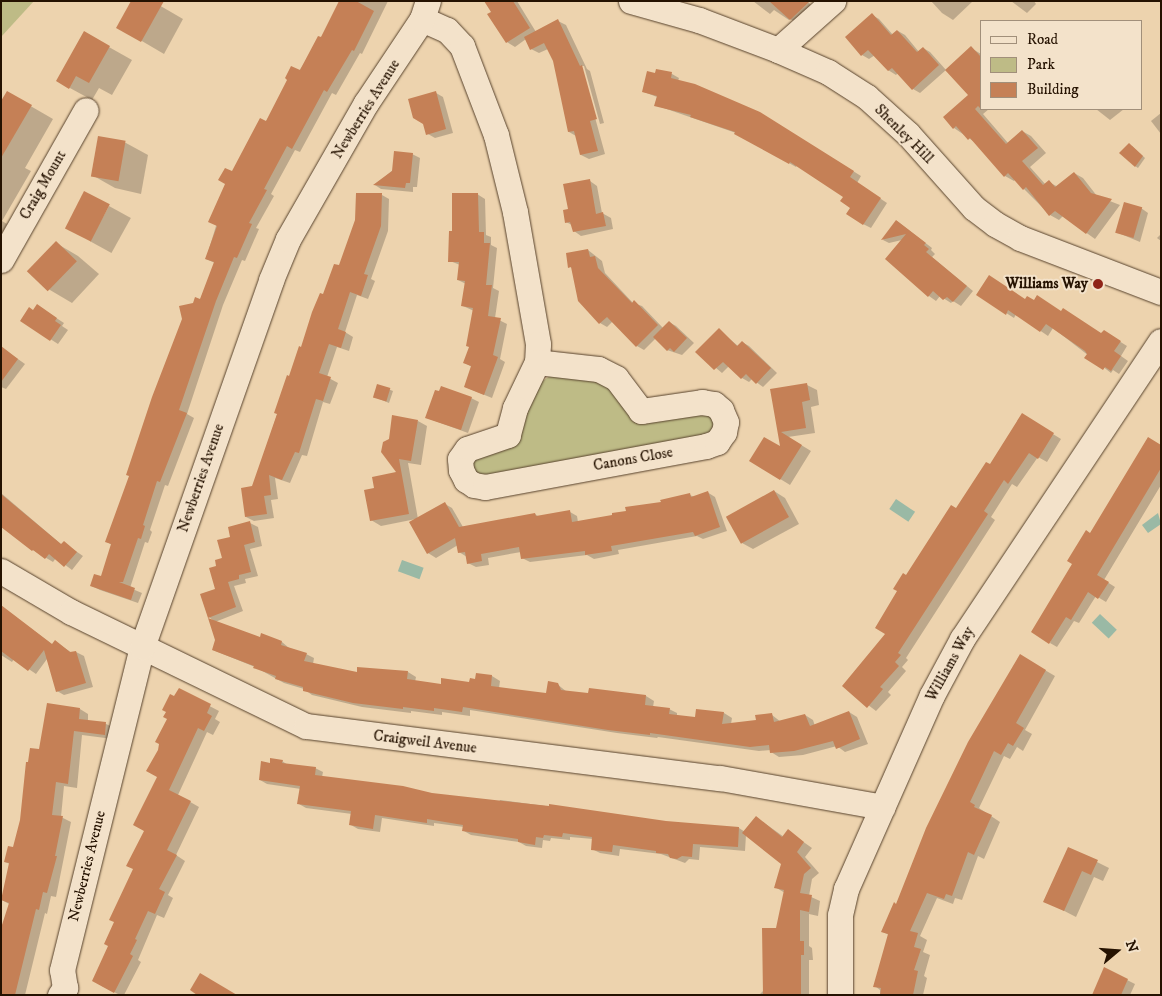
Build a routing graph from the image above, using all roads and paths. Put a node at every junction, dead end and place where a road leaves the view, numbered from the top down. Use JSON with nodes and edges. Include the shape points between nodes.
{"nodes":[{"id":1,"x":631,"y":1,"type":"edge"},
{"id":2,"x":833,"y":1,"type":"edge"},
{"id":3,"x":425,"y":10,"type":"edge"},
{"id":4,"x":778,"y":50,"type":"junction"},
{"id":5,"x":86,"y":110,"type":"dead end"},
{"id":6,"x":1,"y":260,"type":"edge"},
{"id":7,"x":1161,"y":292,"type":"edge"},
{"id":8,"x":1161,"y":341,"type":"edge"},
{"id":9,"x":537,"y":362,"type":"junction"},
{"id":10,"x":1,"y":571,"type":"edge"},
{"id":11,"x":142,"y":647,"type":"junction"},
{"id":12,"x":882,"y":807,"type":"junction"},
{"id":13,"x":65,"y":992,"type":"edge"},
{"id":14,"x":840,"y":995,"type":"edge"}],
"edges":[{"from":1,"to":4,"type":"street","name":"Shenley Hill","via":[[699,20]]},
{"from":2,"to":4,"type":"street"},
{"from":3,"to":9,"type":"street","name":"Canons Close","via":[[462,46],[496,135],[516,222],[538,344]]},
{"from":3,"to":11,"type":"street","name":"Newberries Avenue","via":[[366,104],[270,280]]},
{"from":4,"to":7,"type":"street","name":"Shenley Hill","via":[[828,72],[867,97],[908,134],[974,208],[994,224],[1020,238]]},
{"from":5,"to":6,"type":"street","name":"Craig Mount"},
{"from":8,"to":12,"type":"street","name":"Williams Way","via":[[962,639],[932,695]]},
{"from":9,"to":9,"type":"street","name":"Canons Close","via":[[598,369],[616,378],[641,411],[702,402],[714,404],[726,422],[724,432],[717,442],[706,446],[485,487],[474,486],[466,480],[460,459],[468,449],[508,435],[515,408]]},
{"from":10,"to":11,"type":"street","name":"Craigweil Avenue","via":[[53,602]]},
{"from":11,"to":12,"type":"street","name":"Craigweil Avenue","via":[[306,726],[720,778]]},
{"from":11,"to":13,"type":"street","name":"Newberries Avenue","via":[[62,970]]},
{"from":12,"to":14,"type":"street","name":"Williams Way","via":[[846,889],[842,906]]}]}
